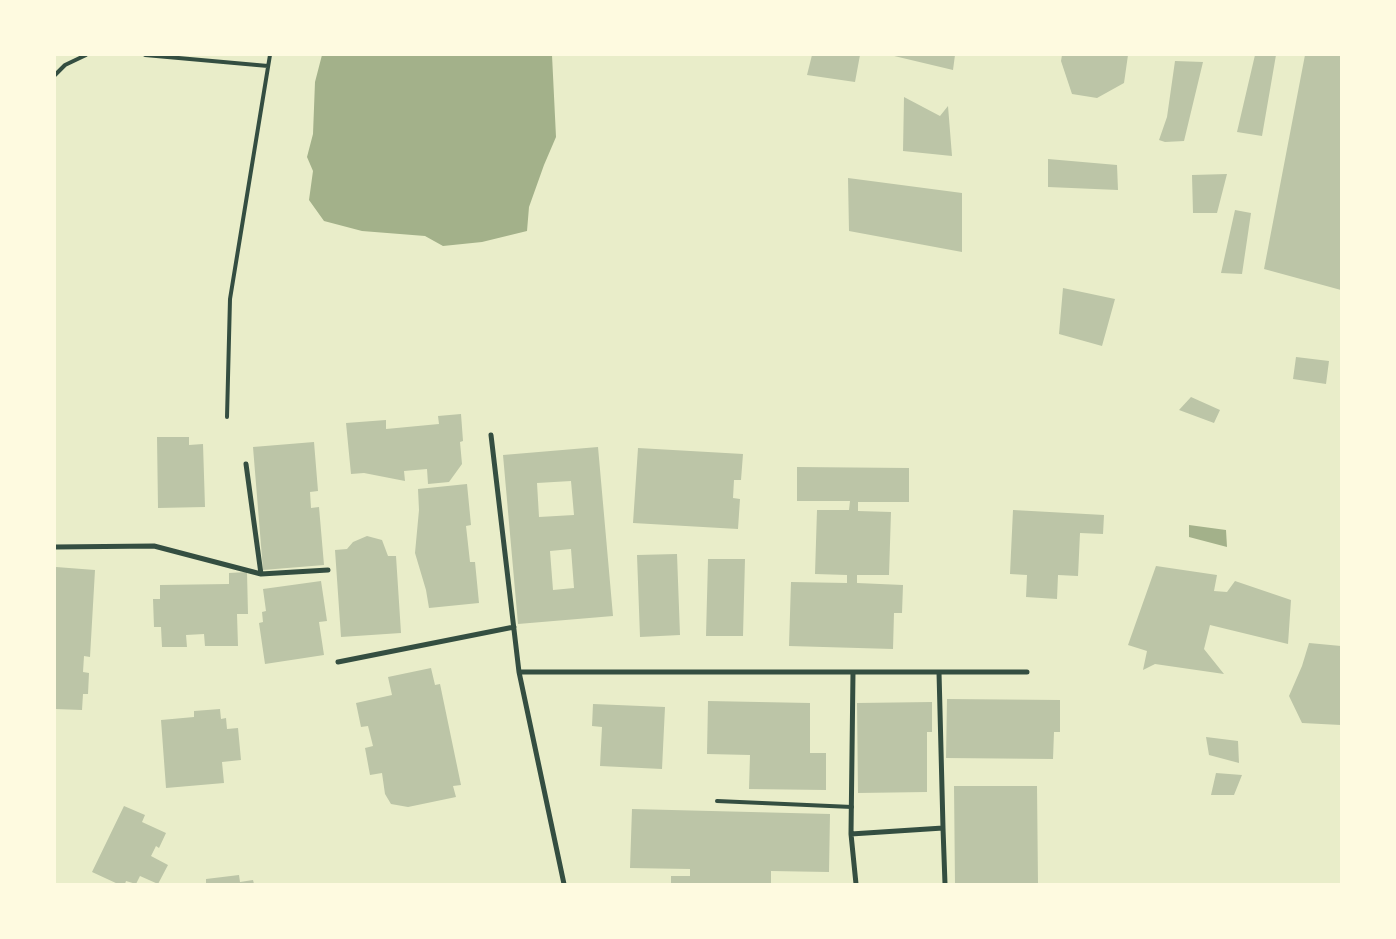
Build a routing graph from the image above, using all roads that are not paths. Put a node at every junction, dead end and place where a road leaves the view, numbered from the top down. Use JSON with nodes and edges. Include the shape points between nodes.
{"nodes":[{"id":1,"x":86,"y":55,"type":"edge"},
{"id":2,"x":145,"y":55,"type":"edge"},
{"id":3,"x":270,"y":55,"type":"edge"},
{"id":4,"x":268,"y":66,"type":"junction"},
{"id":5,"x":55,"y":75,"type":"edge"},
{"id":6,"x":227,"y":416,"type":"dead end"},
{"id":7,"x":491,"y":435,"type":"dead end"},
{"id":8,"x":246,"y":464,"type":"dead end"},
{"id":9,"x":55,"y":547,"type":"edge"},
{"id":10,"x":328,"y":570,"type":"dead end"},
{"id":11,"x":261,"y":574,"type":"junction"},
{"id":12,"x":514,"y":627,"type":"junction"},
{"id":13,"x":338,"y":662,"type":"dead end"},
{"id":14,"x":519,"y":672,"type":"junction"},
{"id":15,"x":853,"y":672,"type":"junction"},
{"id":16,"x":939,"y":672,"type":"junction"},
{"id":17,"x":1027,"y":672,"type":"dead end"},
{"id":18,"x":717,"y":801,"type":"dead end"},
{"id":19,"x":852,"y":807,"type":"junction"},
{"id":20,"x":943,"y":828,"type":"junction"},
{"id":21,"x":851,"y":834,"type":"junction"},
{"id":22,"x":564,"y":884,"type":"edge"},
{"id":23,"x":856,"y":884,"type":"edge"},
{"id":24,"x":945,"y":884,"type":"edge"}],
"edges":[{"from":1,"to":5,"type":"lane","via":[[65,65]]},
{"from":2,"to":4,"type":"lane"},
{"from":3,"to":4,"type":"lane"},
{"from":4,"to":6,"type":"lane","via":[[230,299]]},
{"from":7,"to":12,"type":"street"},
{"from":8,"to":11,"type":"street"},
{"from":9,"to":11,"type":"street","via":[[154,546]]},
{"from":10,"to":11,"type":"street"},
{"from":12,"to":13,"type":"street"},
{"from":12,"to":14,"type":"street"},
{"from":14,"to":15,"type":"street"},
{"from":14,"to":22,"type":"street"},
{"from":15,"to":16,"type":"street"},
{"from":15,"to":19,"type":"street"},
{"from":16,"to":17,"type":"street"},
{"from":16,"to":20,"type":"street"},
{"from":18,"to":19,"type":"lane"},
{"from":19,"to":21,"type":"street"},
{"from":20,"to":21,"type":"street"},
{"from":20,"to":24,"type":"street"},
{"from":21,"to":23,"type":"street"}]}
